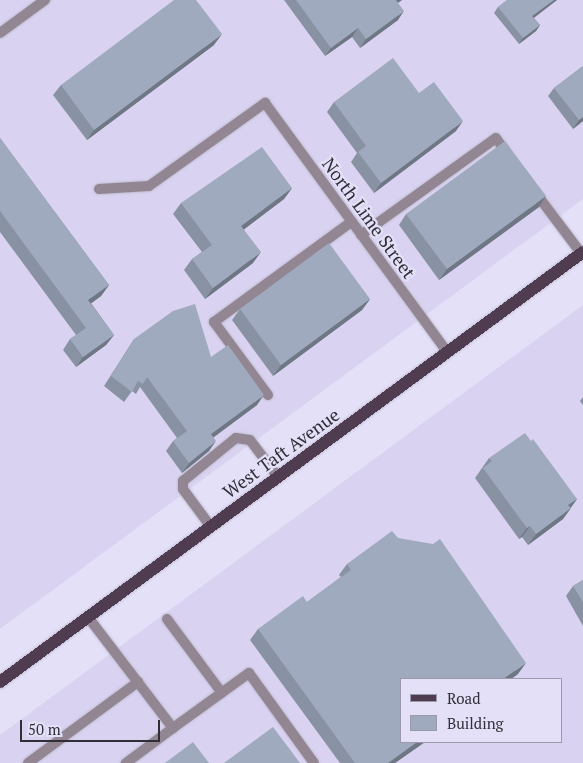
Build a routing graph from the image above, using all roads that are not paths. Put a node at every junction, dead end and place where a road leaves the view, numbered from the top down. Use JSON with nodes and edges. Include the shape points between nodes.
{"nodes":[{"id":1,"x":45,"y":0,"type":"edge"},
{"id":2,"x":0,"y":33,"type":"edge"},
{"id":3,"x":513,"y":162,"type":"edge"},
{"id":4,"x":530,"y":185,"type":"edge"},
{"id":5,"x":99,"y":189,"type":"dead end"},
{"id":6,"x":351,"y":222,"type":"junction"},
{"id":7,"x":361,"y":235,"type":"junction"},
{"id":8,"x":582,"y":252,"type":"edge"},
{"id":9,"x":447,"y":352,"type":"junction"},
{"id":10,"x":268,"y":396,"type":"dead end"},
{"id":11,"x":278,"y":477,"type":"junction"},
{"id":12,"x":211,"y":526,"type":"junction"},
{"id":13,"x":88,"y":617,"type":"junction"},
{"id":14,"x":167,"y":619,"type":"dead end"},
{"id":15,"x":0,"y":682,"type":"edge"},
{"id":16,"x":138,"y":682,"type":"junction"},
{"id":17,"x":222,"y":693,"type":"junction"},
{"id":18,"x":173,"y":728,"type":"junction"},
{"id":19,"x":28,"y":763,"type":"edge"},
{"id":20,"x":126,"y":763,"type":"edge"},
{"id":21,"x":314,"y":763,"type":"edge"}],
"edges":[{"from":1,"to":2,"type":"street"},
{"from":3,"to":7,"type":"street","via":[[496,138]]},
{"from":4,"to":8,"type":"street"},
{"from":5,"to":6,"type":"street","name":"North Lime Street","via":[[149,186],[265,103]]},
{"from":6,"to":7,"type":"street","name":"North Lime Street"},
{"from":6,"to":10,"type":"street","via":[[214,322]]},
{"from":7,"to":9,"type":"street","name":"North Lime Street"},
{"from":8,"to":9,"type":"main road","name":"West Taft Avenue"},
{"from":9,"to":11,"type":"main road","name":"West Taft Avenue"},
{"from":11,"to":12,"type":"main road","name":"West Taft Avenue"},
{"from":11,"to":12,"type":"street","via":[[250,440],[236,438],[183,481],[183,489]]},
{"from":12,"to":13,"type":"main road","name":"West Taft Avenue"},
{"from":13,"to":15,"type":"main road","name":"West Taft Avenue"},
{"from":13,"to":16,"type":"street"},
{"from":14,"to":17,"type":"street"},
{"from":16,"to":18,"type":"street"},
{"from":16,"to":19,"type":"street"},
{"from":17,"to":18,"type":"street"},
{"from":17,"to":21,"type":"street","via":[[249,673]]},
{"from":18,"to":20,"type":"street"}]}
